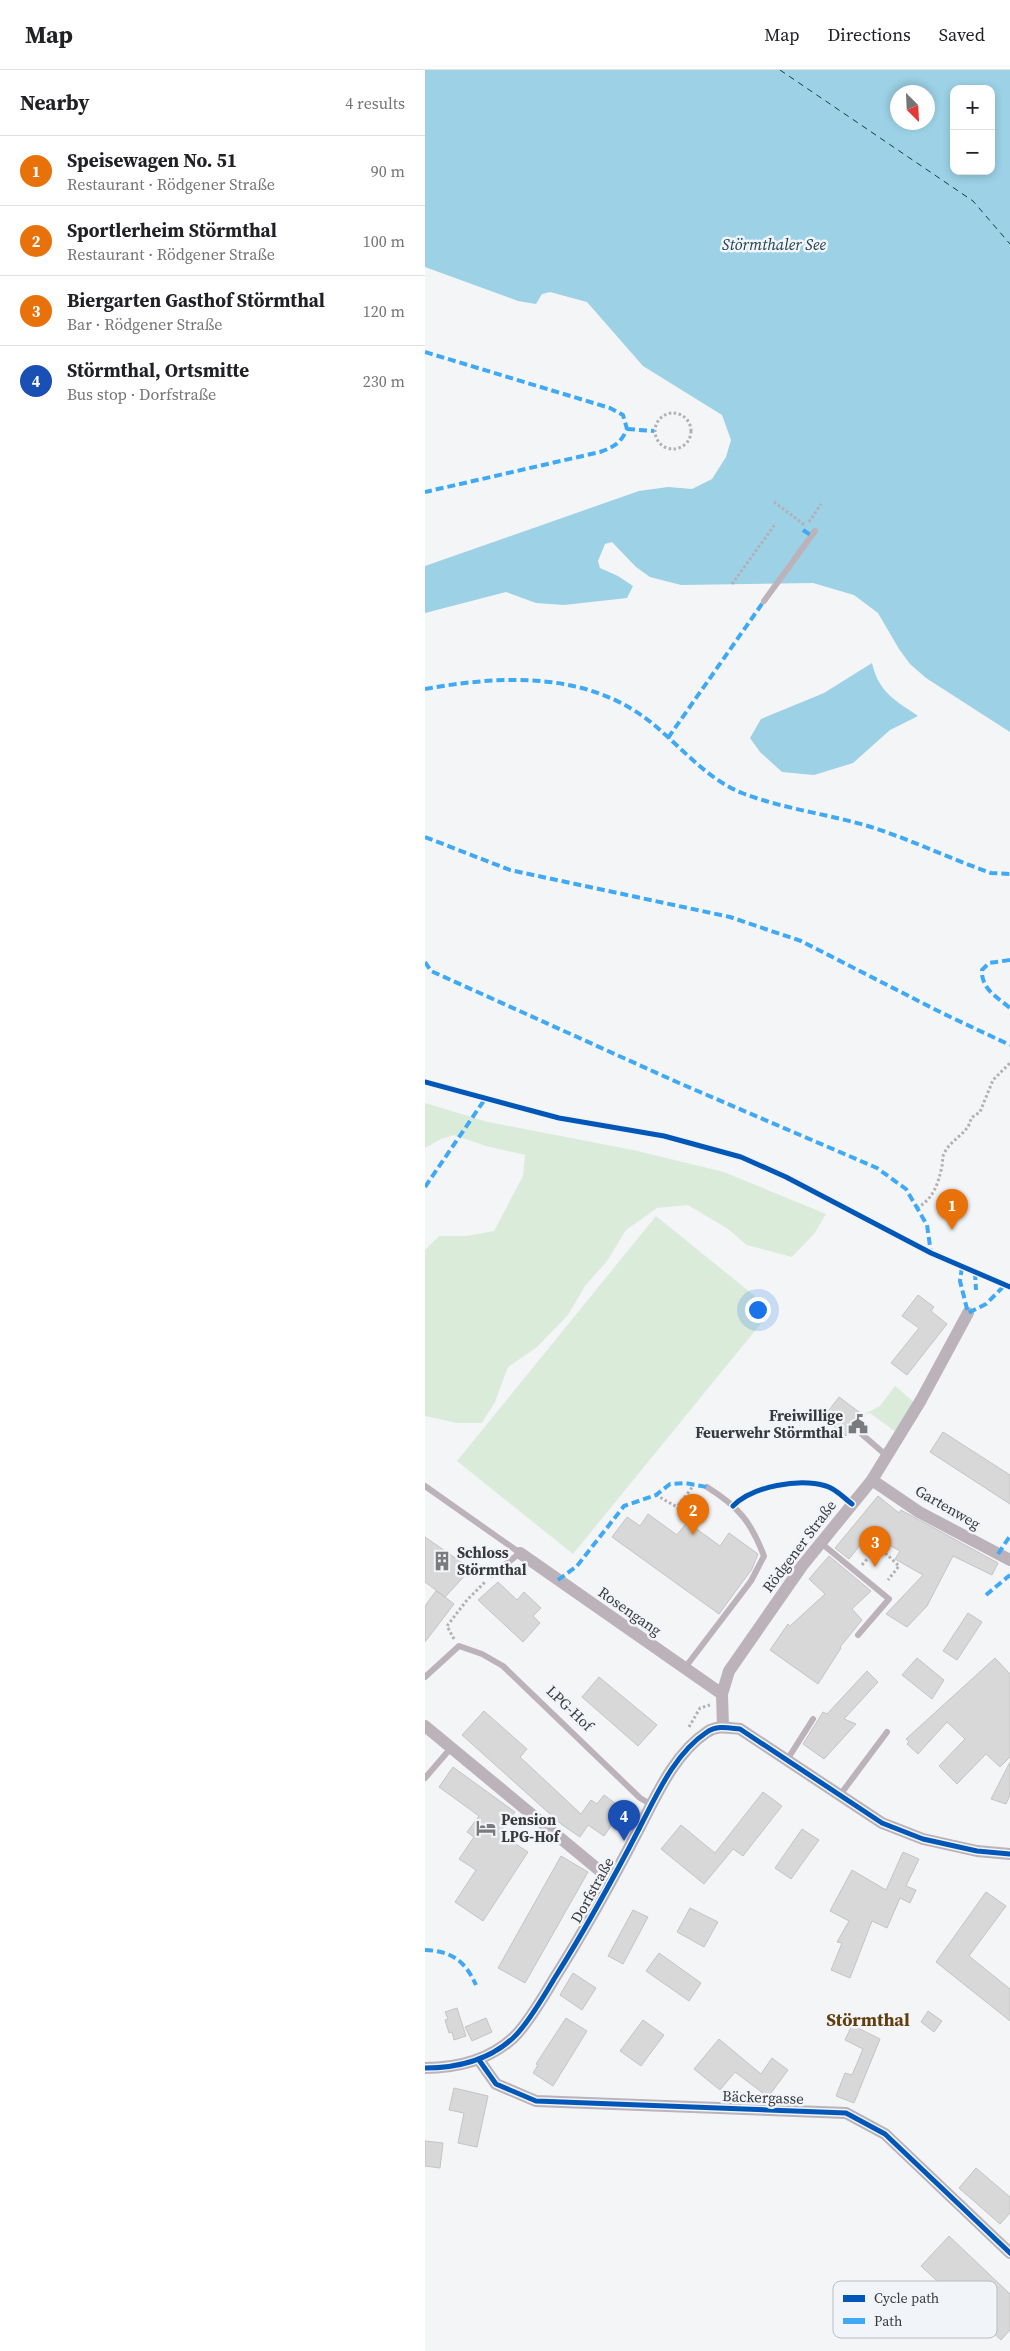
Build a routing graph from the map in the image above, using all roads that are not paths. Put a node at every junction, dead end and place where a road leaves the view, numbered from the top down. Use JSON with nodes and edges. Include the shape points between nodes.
{"nodes":[{"id":1,"x":815,"y":531,"type":"dead end"},
{"id":2,"x":764,"y":601,"type":"dead end"},
{"id":3,"x":968,"y":1313,"type":"dead end"},
{"id":4,"x":857,"y":1430,"type":"dead end"},
{"id":5,"x":887,"y":1456,"type":"junction"},
{"id":6,"x":872,"y":1480,"type":"junction"},
{"id":7,"x":425,"y":1486,"type":"edge"},
{"id":8,"x":707,"y":1487,"type":"dead end"},
{"id":9,"x":820,"y":1542,"type":"junction"},
{"id":10,"x":520,"y":1553,"type":"junction"},
{"id":11,"x":1010,"y":1560,"type":"edge"},
{"id":12,"x":492,"y":1575,"type":"road end"},
{"id":13,"x":858,"y":1635,"type":"dead end"},
{"id":14,"x":684,"y":1669,"type":"junction"},
{"id":15,"x":425,"y":1677,"type":"edge"},
{"id":16,"x":722,"y":1694,"type":"junction"},
{"id":17,"x":813,"y":1719,"type":"dead end"},
{"id":18,"x":425,"y":1726,"type":"edge"},
{"id":19,"x":723,"y":1726,"type":"junction"},
{"id":20,"x":887,"y":1732,"type":"dead end"},
{"id":21,"x":450,"y":1749,"type":"junction"},
{"id":22,"x":787,"y":1760,"type":"junction"},
{"id":23,"x":425,"y":1777,"type":"edge"},
{"id":24,"x":840,"y":1795,"type":"junction"},
{"id":25,"x":652,"y":1805,"type":"junction"},
{"id":26,"x":1010,"y":1854,"type":"edge"},
{"id":27,"x":611,"y":1880,"type":"junction"},
{"id":28,"x":479,"y":2060,"type":"junction"},
{"id":29,"x":425,"y":2068,"type":"edge"},
{"id":30,"x":1010,"y":2253,"type":"edge"}],
"edges":[{"from":1,"to":2,"type":"lane"},
{"from":3,"to":5,"type":"street","name":"Rödgener Straße"},
{"from":4,"to":5,"type":"lane"},
{"from":5,"to":6,"type":"street","name":"Rödgener Straße"},
{"from":6,"to":9,"type":"street","name":"Rödgener Straße"},
{"from":6,"to":11,"type":"street","name":"Gartenweg","via":[[919,1512]]},
{"from":7,"to":10,"type":"lane"},
{"from":8,"to":14,"type":"lane","via":[[733,1506],[753,1528],[764,1556],[751,1581]]},
{"from":9,"to":13,"type":"lane","via":[[889,1599]]},
{"from":9,"to":16,"type":"street","name":"Rödgener Straße","via":[[729,1671]]},
{"from":10,"to":12,"type":"lane"},
{"from":10,"to":14,"type":"street","name":"Rosengang"},
{"from":14,"to":16,"type":"street","name":"Rosengang"},
{"from":15,"to":25,"type":"lane","name":"LPG-Hof","via":[[459,1646],[482,1654],[503,1666],[640,1798]]},
{"from":16,"to":19,"type":"street","name":"Rödgener Straße"},
{"from":17,"to":22,"type":"lane"},
{"from":18,"to":21,"type":"street"},
{"from":19,"to":22,"type":"street","via":[[740,1729]]},
{"from":19,"to":25,"type":"street","name":"Dorfstraße","via":[[709,1730],[683,1754]]},
{"from":20,"to":24,"type":"lane"},
{"from":21,"to":23,"type":"lane"},
{"from":21,"to":27,"type":"street"},
{"from":22,"to":24,"type":"street"},
{"from":24,"to":26,"type":"street","via":[[882,1823],[923,1839],[977,1851]]},
{"from":25,"to":27,"type":"street","name":"Dorfstraße"},
{"from":27,"to":28,"type":"street","name":"Dorfstraße","via":[[578,1941],[513,2038]]},
{"from":28,"to":29,"type":"street","name":"Dorfstraße","via":[[445,2068]]},
{"from":28,"to":30,"type":"street","name":"Bäckergasse","via":[[496,2084],[536,2101],[846,2113],[885,2134]]}]}
